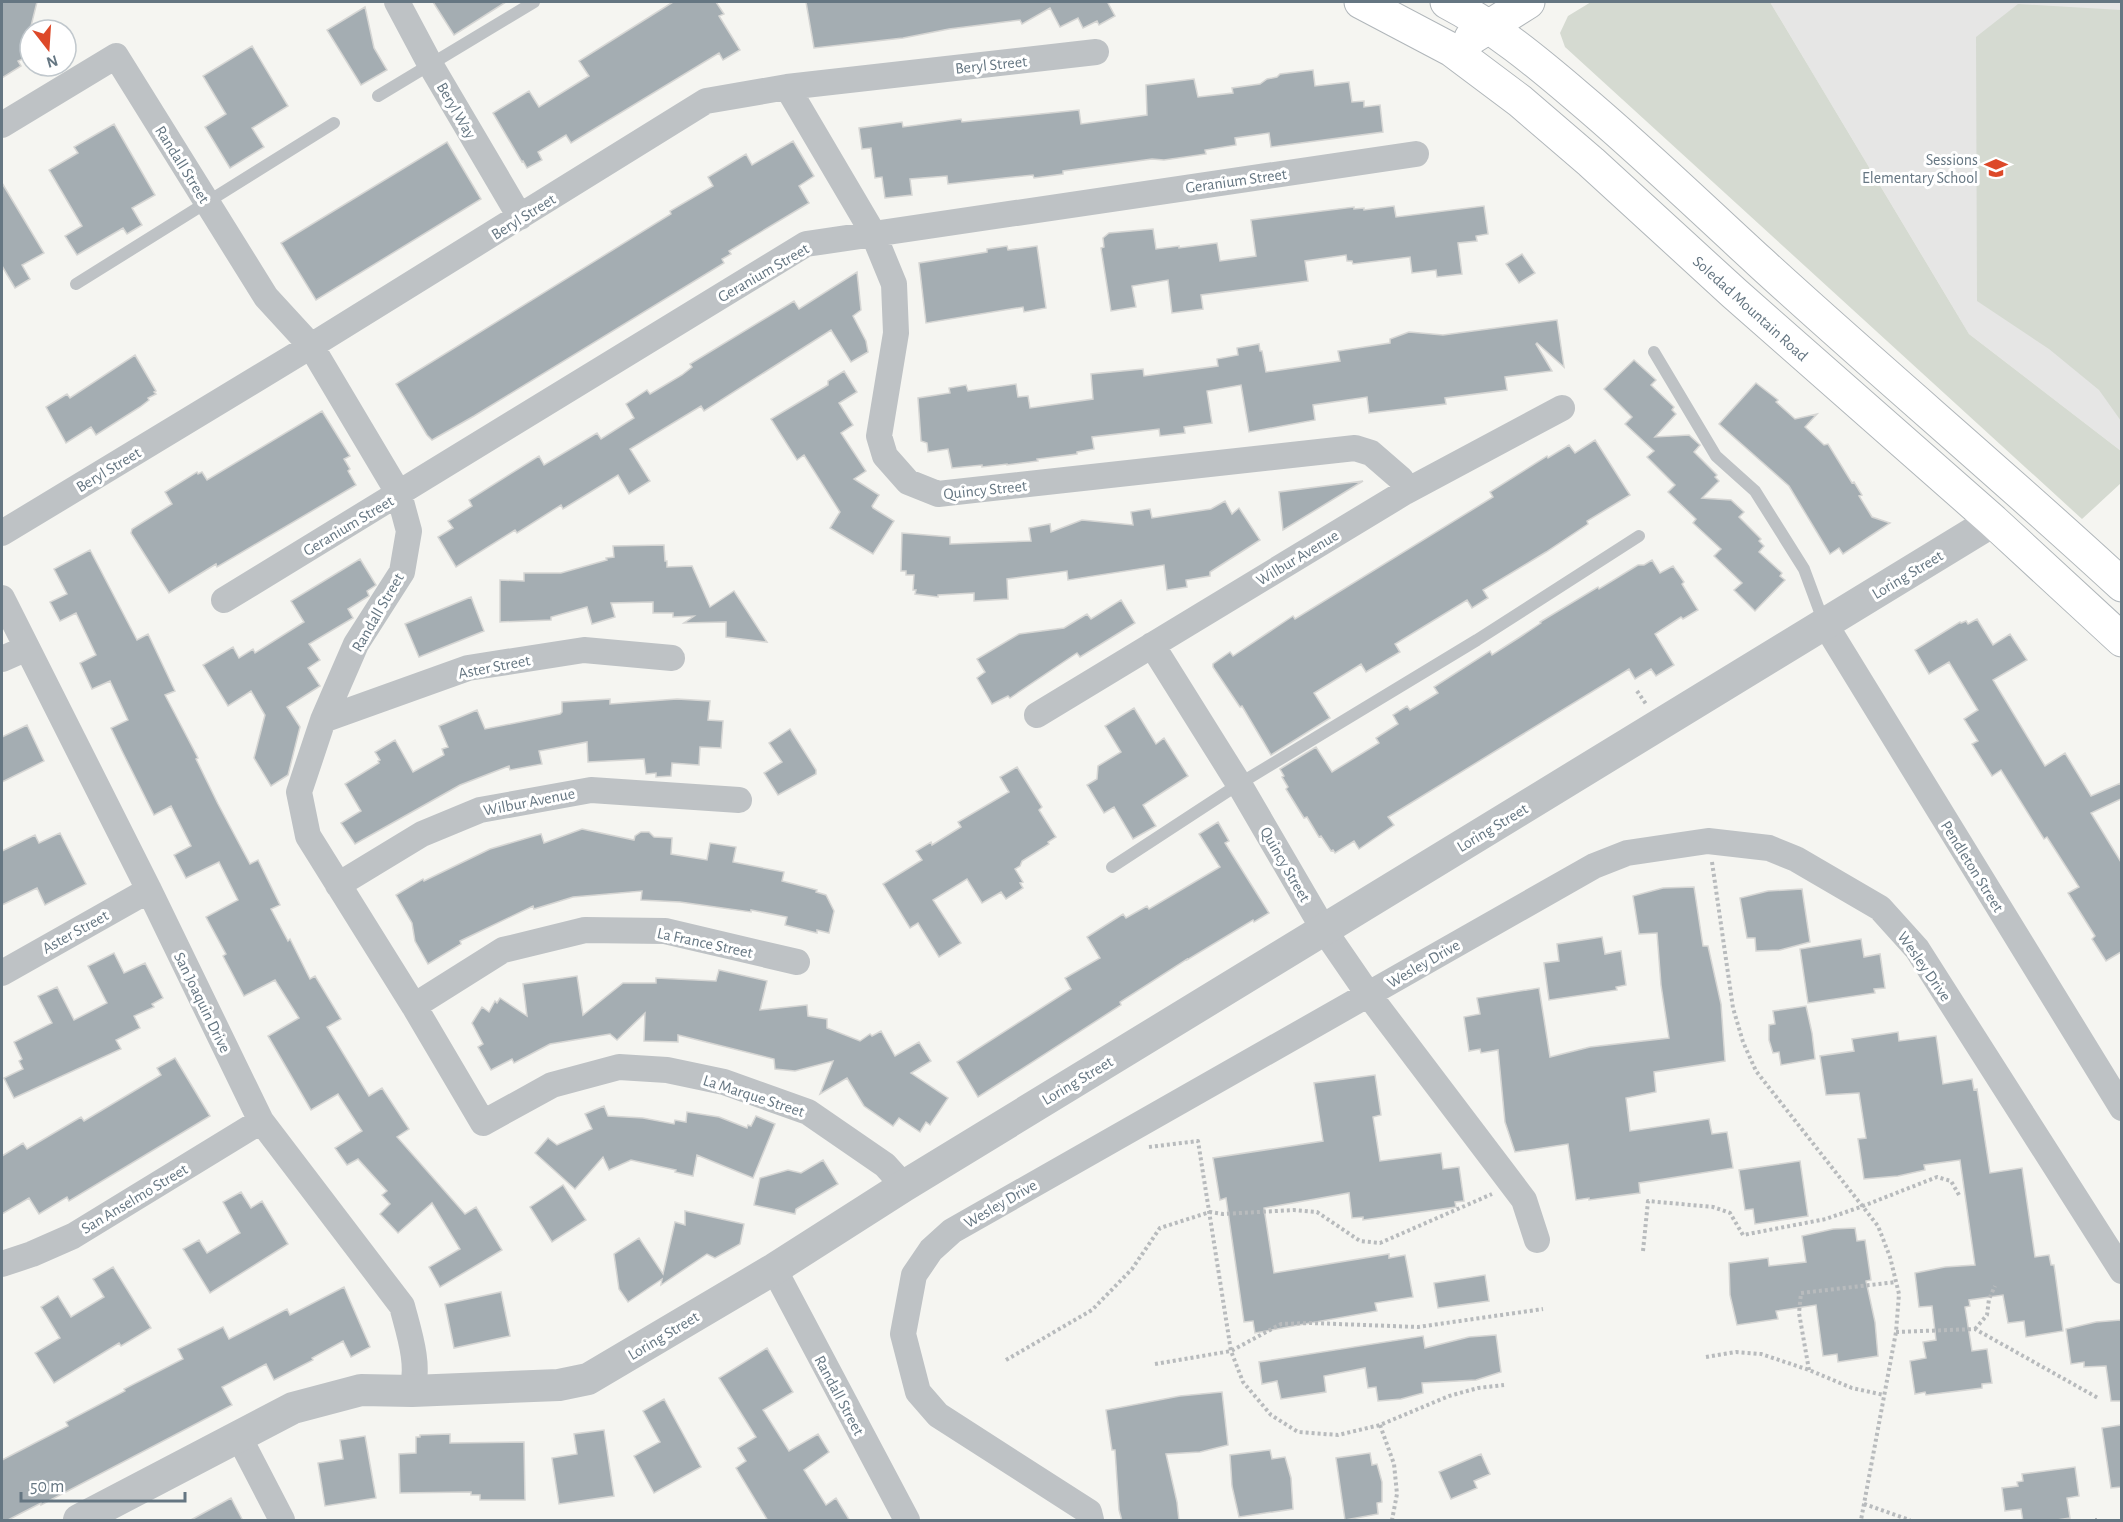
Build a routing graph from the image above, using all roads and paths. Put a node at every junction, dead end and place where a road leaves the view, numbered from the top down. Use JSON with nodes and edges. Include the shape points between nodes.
{"nodes":[{"id":1,"x":397,"y":2,"type":"edge"},
{"id":2,"x":534,"y":2,"type":"edge"},
{"id":3,"x":1361,"y":2,"type":"edge"},
{"id":4,"x":1447,"y":2,"type":"edge"},
{"id":5,"x":1528,"y":2,"type":"edge"},
{"id":6,"x":1488,"y":27,"type":"junction"},
{"id":7,"x":1452,"y":50,"type":"junction"},
{"id":8,"x":1096,"y":52,"type":"dead end"},
{"id":9,"x":430,"y":64,"type":"junction"},
{"id":10,"x":787,"y":87,"type":"junction"},
{"id":11,"x":378,"y":96,"type":"dead end"},
{"id":12,"x":334,"y":123,"type":"dead end"},
{"id":13,"x":2,"y":125,"type":"edge"},
{"id":14,"x":1416,"y":154,"type":"dead end"},
{"id":15,"x":206,"y":201,"type":"junction"},
{"id":16,"x":520,"y":218,"type":"junction"},
{"id":17,"x":873,"y":233,"type":"junction"},
{"id":18,"x":76,"y":284,"type":"dead end"},
{"id":19,"x":311,"y":346,"type":"junction"},
{"id":20,"x":1654,"y":352,"type":"dead end"},
{"id":21,"x":1562,"y":408,"type":"dead end"},
{"id":22,"x":2018,"y":489,"type":"junction"},
{"id":23,"x":1405,"y":492,"type":"junction"},
{"id":24,"x":399,"y":494,"type":"junction"},
{"id":25,"x":1993,"y":521,"type":"junction"},
{"id":26,"x":2,"y":533,"type":"edge"},
{"id":27,"x":1639,"y":536,"type":"dead end"},
{"id":28,"x":2121,"y":585,"type":"edge"},
{"id":29,"x":2,"y":598,"type":"edge"},
{"id":30,"x":224,"y":600,"type":"dead end"},
{"id":31,"x":1824,"y":624,"type":"junction"},
{"id":32,"x":2121,"y":640,"type":"edge"},
{"id":33,"x":1152,"y":645,"type":"junction"},
{"id":34,"x":27,"y":648,"type":"junction"},
{"id":35,"x":672,"y":658,"type":"dead end"},
{"id":36,"x":2,"y":659,"type":"edge"},
{"id":37,"x":1037,"y":715,"type":"dead end"},
{"id":38,"x":324,"y":720,"type":"junction"},
{"id":39,"x":1239,"y":784,"type":"junction"},
{"id":40,"x":739,"y":800,"type":"dead end"},
{"id":41,"x":1708,"y":841,"type":"junction"},
{"id":42,"x":1112,"y":867,"type":"dead end"},
{"id":43,"x":338,"y":885,"type":"junction"},
{"id":44,"x":149,"y":890,"type":"junction"},
{"id":45,"x":1324,"y":930,"type":"junction"},
{"id":46,"x":797,"y":962,"type":"dead end"},
{"id":47,"x":2,"y":973,"type":"edge"},
{"id":48,"x":1368,"y":994,"type":"junction"},
{"id":49,"x":414,"y":1006,"type":"junction"},
{"id":50,"x":2121,"y":1108,"type":"edge"},
{"id":51,"x":261,"y":1121,"type":"junction"},
{"id":52,"x":483,"y":1123,"type":"joint"},
{"id":53,"x":1142,"y":1148,"type":"dead end"},
{"id":54,"x":1512,"y":1185,"type":"junction"},
{"id":55,"x":904,"y":1186,"type":"junction"},
{"id":56,"x":1959,"y":1195,"type":"dead end"},
{"id":57,"x":1863,"y":1206,"type":"junction"},
{"id":58,"x":1210,"y":1212,"type":"junction"},
{"id":59,"x":1537,"y":1240,"type":"dead end"},
{"id":60,"x":1643,"y":1251,"type":"dead end"},
{"id":61,"x":2,"y":1264,"type":"edge"},
{"id":62,"x":774,"y":1269,"type":"junction"},
{"id":63,"x":2121,"y":1271,"type":"edge"},
{"id":64,"x":1896,"y":1282,"type":"junction"},
{"id":65,"x":1995,"y":1286,"type":"dead end"},
{"id":66,"x":1543,"y":1309,"type":"dead end"},
{"id":67,"x":1976,"y":1329,"type":"junction"},
{"id":68,"x":1896,"y":1332,"type":"junction"},
{"id":69,"x":1231,"y":1351,"type":"junction"},
{"id":70,"x":1706,"y":1357,"type":"dead end"},
{"id":71,"x":1006,"y":1360,"type":"dead end"},
{"id":72,"x":1155,"y":1364,"type":"dead end"},
{"id":73,"x":1809,"y":1370,"type":"junction"},
{"id":74,"x":1504,"y":1385,"type":"dead end"},
{"id":75,"x":412,"y":1391,"type":"junction"},
{"id":76,"x":1884,"y":1395,"type":"junction"},
{"id":77,"x":2098,"y":1398,"type":"dead end"},
{"id":78,"x":1380,"y":1425,"type":"junction"},
{"id":79,"x":239,"y":1437,"type":"junction"},
{"id":80,"x":1864,"y":1504,"type":"junction"},
{"id":81,"x":79,"y":1521,"type":"edge"},
{"id":82,"x":282,"y":1521,"type":"edge"},
{"id":83,"x":907,"y":1521,"type":"edge"},
{"id":84,"x":1091,"y":1521,"type":"edge"},
{"id":85,"x":1392,"y":1521,"type":"edge"},
{"id":86,"x":1861,"y":1521,"type":"edge"},
{"id":87,"x":1910,"y":1521,"type":"edge"}],
"edges":[{"from":1,"to":9,"type":"street","name":"Beryl Way"},
{"from":2,"to":9,"type":"lane"},
{"from":3,"to":7,"type":"main road","name":"Soledad Mountain Road"},
{"from":4,"to":6,"type":"main road"},
{"from":5,"to":6,"type":"main road"},
{"from":6,"to":7,"type":"main road"},
{"from":6,"to":22,"type":"main road","via":[[1545,69],[1618,132]]},
{"from":7,"to":25,"type":"main road","name":"Soledad Mountain Road","via":[[1592,162]]},
{"from":8,"to":10,"type":"street","name":"Beryl Street"},
{"from":9,"to":11,"type":"lane"},
{"from":9,"to":16,"type":"street","name":"Beryl Way"},
{"from":10,"to":16,"type":"street","name":"Beryl Street","via":[[706,101]]},
{"from":10,"to":17,"type":"street","name":"Quincy Street"},
{"from":12,"to":15,"type":"lane"},
{"from":13,"to":15,"type":"street","name":"Randall Street","via":[[116,56]]},
{"from":14,"to":17,"type":"street","name":"Geranium Street"},
{"from":15,"to":18,"type":"lane"},
{"from":15,"to":19,"type":"street","name":"Randall Street","via":[[266,297]]},
{"from":16,"to":19,"type":"street","name":"Beryl Street"},
{"from":17,"to":23,"type":"street","name":"Quincy Street","via":[[894,284],[896,333],[879,436],[885,456],[908,482],[938,495],[1355,448],[1371,453],[1401,478]]},
{"from":17,"to":24,"type":"street","name":"Geranium Street","via":[[806,244]]},
{"from":19,"to":24,"type":"street","name":"Randall Street"},
{"from":19,"to":26,"type":"street","name":"Beryl Street"},
{"from":20,"to":31,"type":"lane","via":[[1716,456],[1755,491],[1804,569]]},
{"from":21,"to":23,"type":"street","name":"Wilbur Avenue"},
{"from":22,"to":25,"type":"street","name":"Loring Street"},
{"from":22,"to":28,"type":"main road"},
{"from":23,"to":33,"type":"street","name":"Wilbur Avenue"},
{"from":24,"to":30,"type":"street","name":"Geranium Street"},
{"from":24,"to":38,"type":"street","name":"Randall Street","via":[[409,531],[402,572],[356,644]]},
{"from":25,"to":31,"type":"street","name":"Loring Street"},
{"from":25,"to":32,"type":"main road","name":"Soledad Mountain Road"},
{"from":27,"to":39,"type":"lane","via":[[1477,640]]},
{"from":29,"to":34,"type":"street","name":"San Joaquin Drive"},
{"from":31,"to":45,"type":"street","name":"Loring Street"},
{"from":31,"to":50,"type":"street","name":"Pendleton Street"},
{"from":33,"to":37,"type":"street","name":"Wilbur Avenue"},
{"from":33,"to":39,"type":"street","name":"Quincy Street"},
{"from":34,"to":36,"type":"street"},
{"from":34,"to":44,"type":"street","name":"San Joaquin Drive"},
{"from":35,"to":38,"type":"street","name":"Aster Street","via":[[584,650],[468,668]]},
{"from":38,"to":43,"type":"street","name":"Randall Street","via":[[299,792],[308,836]]},
{"from":39,"to":42,"type":"lane"},
{"from":39,"to":45,"type":"street","name":"Quincy Street"},
{"from":40,"to":43,"type":"street","name":"Wilbur Avenue","via":[[591,790],[480,810],[422,834]]},
{"from":41,"to":48,"type":"street","name":"Wesley Drive","via":[[1627,853],[1594,866]]},
{"from":41,"to":57,"type":"path","via":[[1733,1008],[1743,1042],[1756,1071]]},
{"from":41,"to":63,"type":"street","name":"Wesley Drive","via":[[1769,848],[1797,859],[1880,908],[1917,949]]},
{"from":43,"to":49,"type":"street","name":"Randall Street"},
{"from":44,"to":47,"type":"street","name":"Aster Street"},
{"from":44,"to":51,"type":"street","name":"San Joaquin Drive"},
{"from":45,"to":48,"type":"street","name":"Quincy Street"},
{"from":45,"to":55,"type":"street","name":"Loring Street"},
{"from":46,"to":49,"type":"street","name":"La France Street","via":[[666,931],[585,930],[503,950]]},
{"from":48,"to":54,"type":"street","name":"Quincy Street"},
{"from":48,"to":84,"type":"street","name":"Wesley Drive","via":[[952,1231],[931,1250],[914,1275],[903,1334],[918,1392],[938,1415],[1089,1512]]},
{"from":49,"to":52,"type":"street","name":"Randall Street"},
{"from":51,"to":61,"type":"street","name":"San Anselmo Street","via":[[72,1236]]},
{"from":51,"to":75,"type":"street","name":"San Joaquin Drive","via":[[402,1306],[416,1379]]},
{"from":52,"to":55,"type":"street","name":"La Marque Street","via":[[552,1085],[620,1067],[667,1070],[724,1082],[808,1112],[885,1165]]},
{"from":53,"to":58,"type":"path","via":[[1198,1141]]},
{"from":54,"to":58,"type":"path","via":[[1380,1243],[1360,1240],[1317,1212]]},
{"from":54,"to":59,"type":"street","name":"Quincy Street","via":[[1524,1200]]},
{"from":55,"to":62,"type":"street","name":"Loring Street"},
{"from":56,"to":57,"type":"path","via":[[1951,1181],[1938,1177]]},
{"from":57,"to":60,"type":"path","via":[[1826,1219],[1743,1235],[1730,1212],[1648,1201]]},
{"from":57,"to":64,"type":"path","via":[[1878,1226]]},
{"from":58,"to":69,"type":"path"},
{"from":58,"to":71,"type":"path","via":[[1160,1228],[1132,1269],[1092,1310]]},
{"from":62,"to":75,"type":"street","name":"Loring Street","via":[[588,1379],[559,1386]]},
{"from":62,"to":83,"type":"street","name":"Randall Street"},
{"from":64,"to":68,"type":"path"},
{"from":64,"to":73,"type":"path","via":[[1802,1293],[1799,1313]]},
{"from":65,"to":67,"type":"path","via":[[1987,1315]]},
{"from":66,"to":69,"type":"path","via":[[1418,1327],[1281,1324]]},
{"from":67,"to":68,"type":"path"},
{"from":67,"to":77,"type":"path"},
{"from":68,"to":76,"type":"path"},
{"from":69,"to":72,"type":"path"},
{"from":69,"to":78,"type":"path","via":[[1243,1382],[1271,1415],[1298,1432],[1338,1435]]},
{"from":70,"to":73,"type":"path","via":[[1736,1352],[1761,1354]]},
{"from":73,"to":76,"type":"path","via":[[1852,1388]]},
{"from":74,"to":78,"type":"path","via":[[1449,1396]]},
{"from":75,"to":79,"type":"street","name":"Loring Street","via":[[361,1390],[304,1405]]},
{"from":76,"to":80,"type":"path"},
{"from":78,"to":85,"type":"path","via":[[1394,1464],[1397,1494]]},
{"from":79,"to":81,"type":"street","name":"Loring Street"},
{"from":79,"to":82,"type":"street"},
{"from":80,"to":86,"type":"path"},
{"from":80,"to":87,"type":"path"}]}
